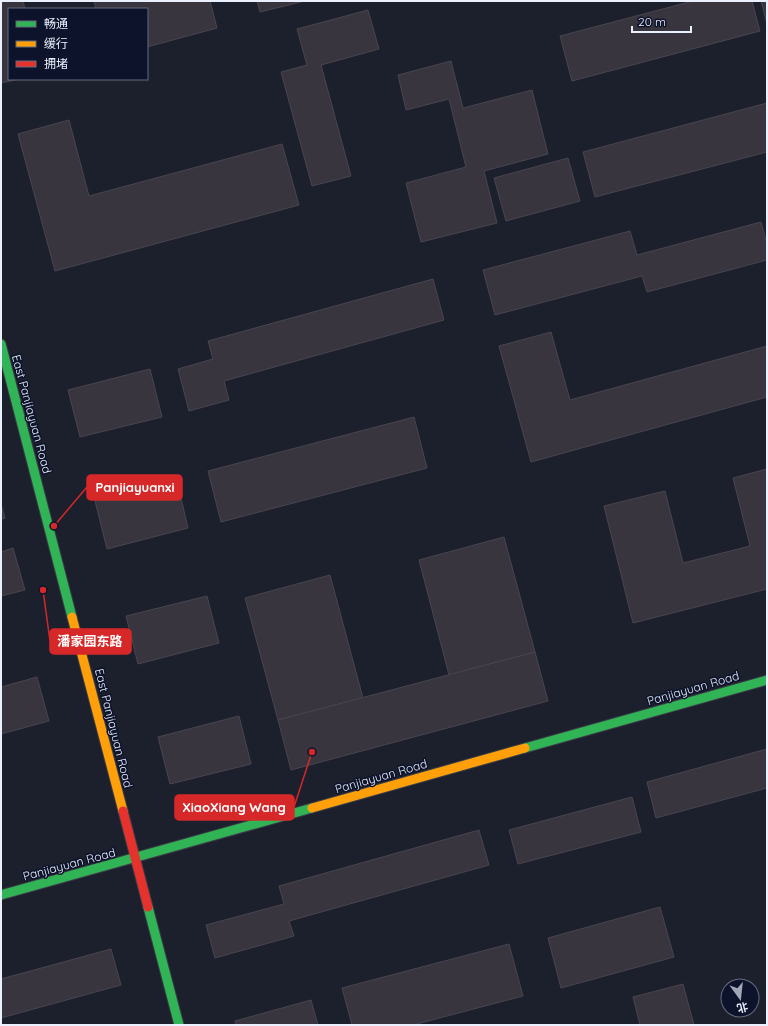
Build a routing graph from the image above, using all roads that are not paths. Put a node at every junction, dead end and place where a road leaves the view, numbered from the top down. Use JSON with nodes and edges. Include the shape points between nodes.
{"nodes":[{"id":1,"x":1,"y":344,"type":"edge"},
{"id":2,"x":767,"y":680,"type":"edge"},
{"id":3,"x":135,"y":858,"type":"junction"},
{"id":4,"x":1,"y":895,"type":"edge"},
{"id":5,"x":179,"y":1025,"type":"edge"}],
"edges":[{"from":1,"to":3,"type":"street","name":"East Panjiayuan Road"},
{"from":2,"to":3,"type":"street","name":"Panjiayuan Road"},
{"from":3,"to":4,"type":"street","name":"Panjiayuan Road"},
{"from":3,"to":5,"type":"street","name":"East Panjiayuan Road"}]}
